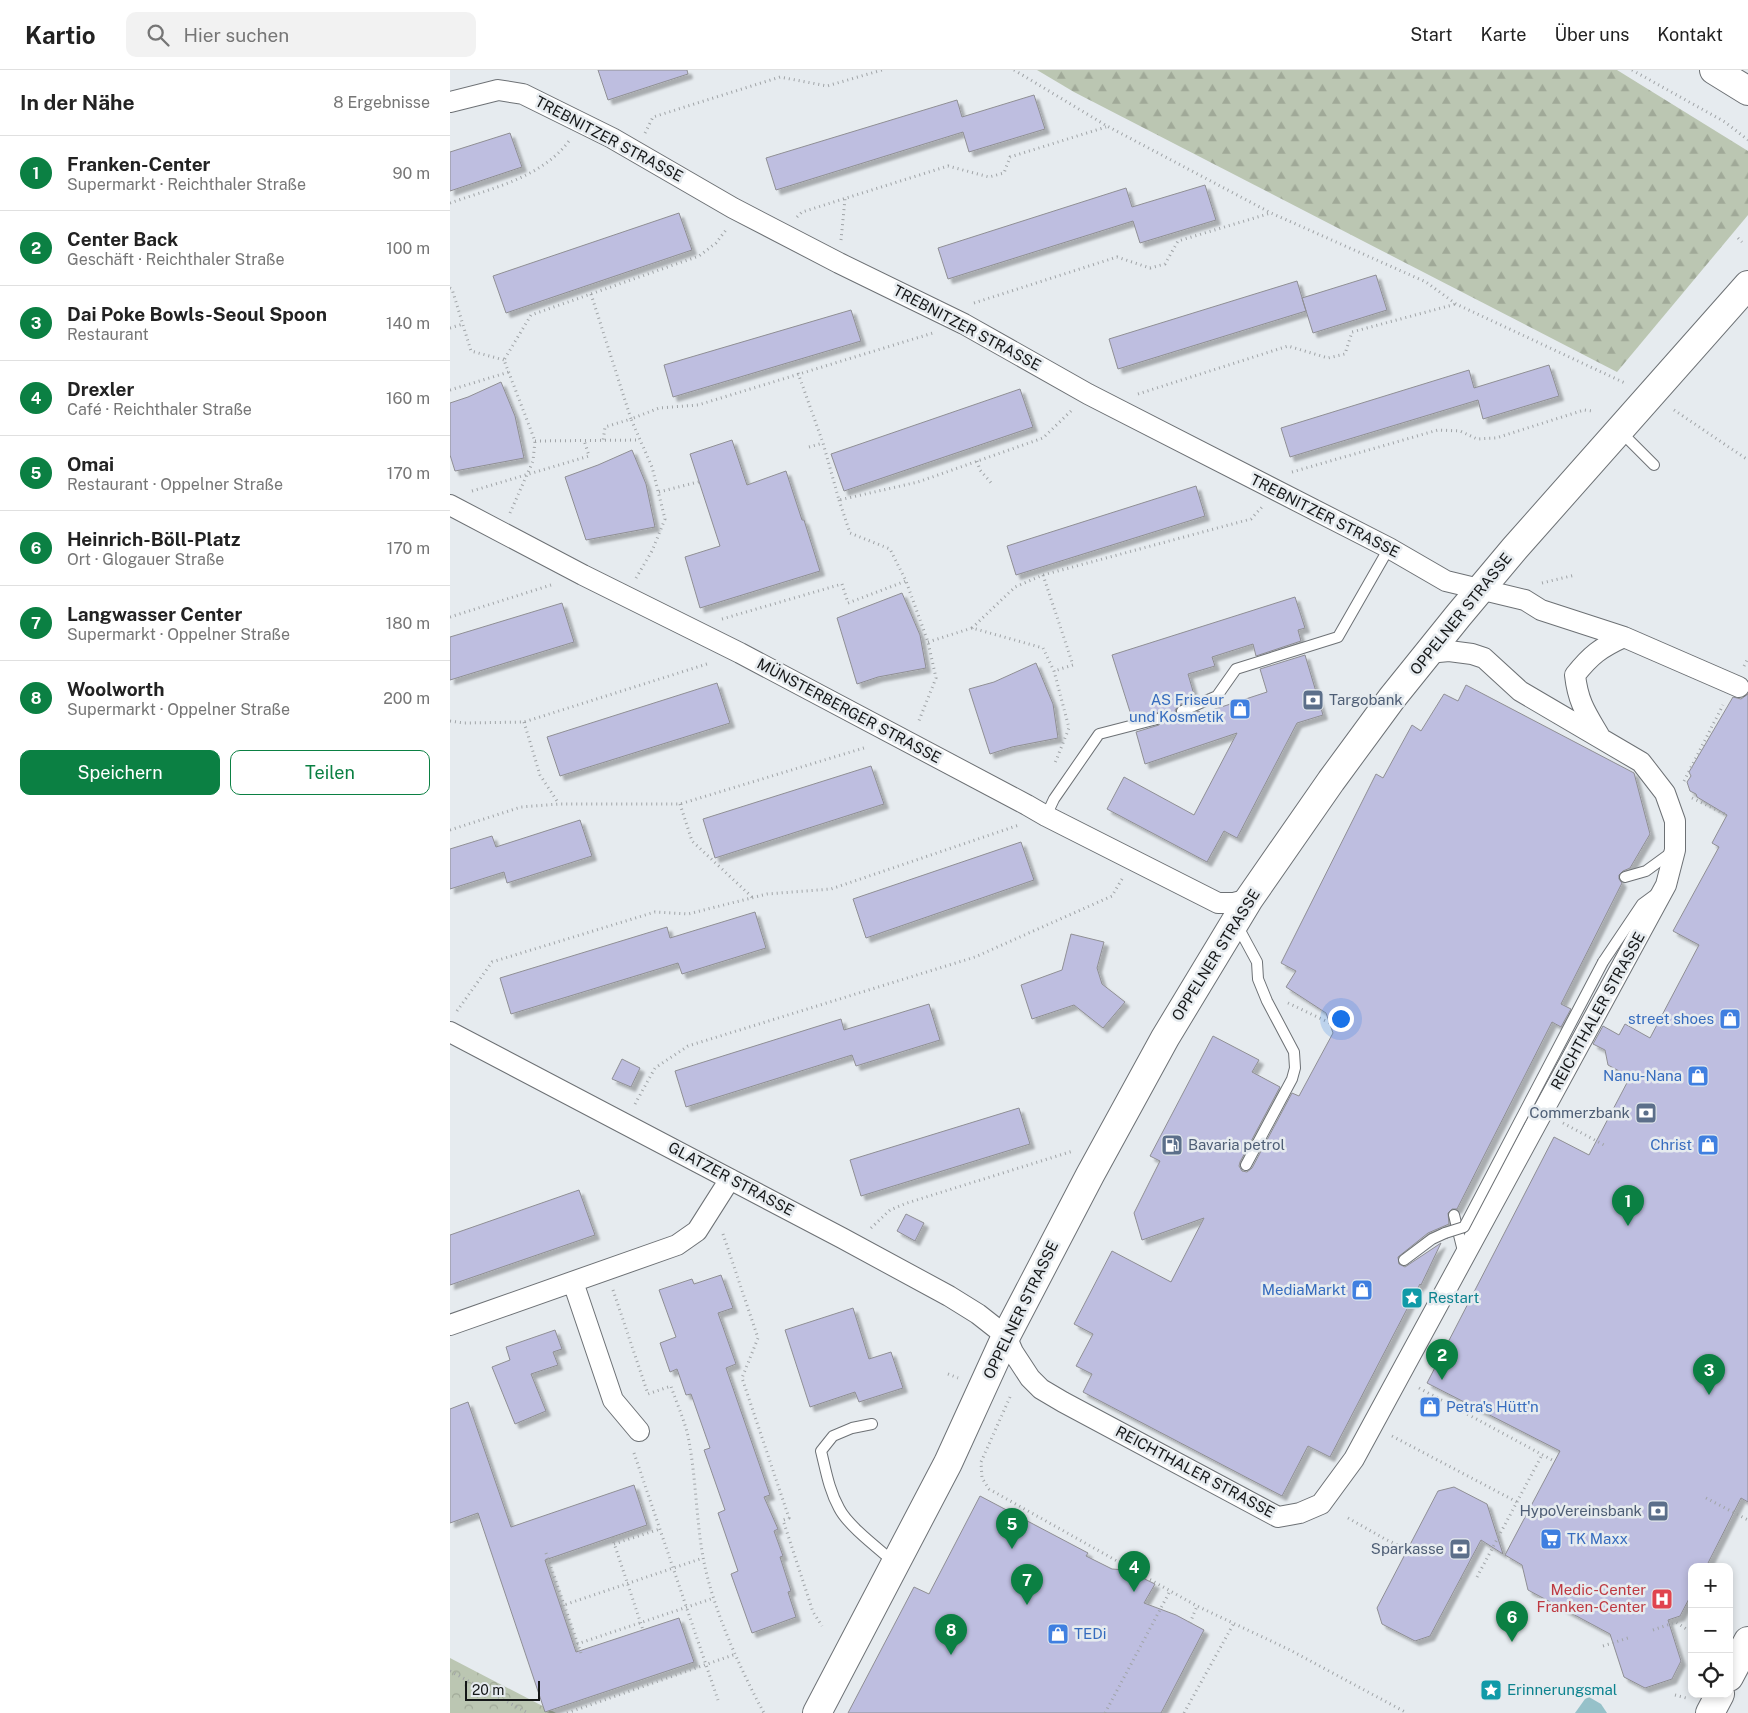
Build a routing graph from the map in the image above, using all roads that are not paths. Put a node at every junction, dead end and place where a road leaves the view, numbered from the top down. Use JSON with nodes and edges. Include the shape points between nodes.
{"nodes":[{"id":1,"x":1714,"y":70,"type":"edge"},
{"id":2,"x":1748,"y":91,"type":"edge"},
{"id":3,"x":450,"y":102,"type":"edge"},
{"id":4,"x":1748,"y":285,"type":"edge"},
{"id":5,"x":1620,"y":430,"type":"junction"},
{"id":6,"x":1654,"y":465,"type":"dead end"},
{"id":7,"x":450,"y":505,"type":"edge"},
{"id":8,"x":1389,"y":548,"type":"junction"},
{"id":9,"x":1480,"y":589,"type":"junction"},
{"id":10,"x":1624,"y":637,"type":"junction"},
{"id":11,"x":1428,"y":653,"type":"junction"},
{"id":12,"x":1738,"y":687,"type":"dead end"},
{"id":13,"x":1182,"y":711,"type":"dead end"},
{"id":14,"x":1157,"y":719,"type":"dead end"},
{"id":15,"x":1600,"y":737,"type":"junction"},
{"id":16,"x":1046,"y":816,"type":"junction"},
{"id":17,"x":1675,"y":850,"type":"junction"},
{"id":18,"x":1625,"y":877,"type":"dead end"},
{"id":19,"x":1666,"y":886,"type":"junction"},
{"id":20,"x":1249,"y":899,"type":"junction"},
{"id":21,"x":1235,"y":922,"type":"junction"},
{"id":22,"x":452,"y":1024,"type":"edge"},
{"id":23,"x":1246,"y":1165,"type":"dead end"},
{"id":24,"x":730,"y":1179,"type":"junction"},
{"id":25,"x":1454,"y":1215,"type":"dead end"},
{"id":26,"x":1464,"y":1256,"type":"junction"},
{"id":27,"x":1404,"y":1260,"type":"dead end"},
{"id":28,"x":573,"y":1282,"type":"junction"},
{"id":29,"x":450,"y":1325,"type":"edge"},
{"id":30,"x":1006,"y":1336,"type":"junction"},
{"id":31,"x":872,"y":1424,"type":"dead end"},
{"id":32,"x":639,"y":1431,"type":"road end"},
{"id":33,"x":896,"y":1563,"type":"junction"},
{"id":34,"x":1748,"y":1641,"type":"edge"},
{"id":35,"x":1733,"y":1669,"type":"edge"},
{"id":36,"x":1718,"y":1698,"type":"edge"},
{"id":37,"x":817,"y":1713,"type":"edge"},
{"id":38,"x":1710,"y":1713,"type":"edge"}],
"edges":[{"from":1,"to":2,"type":"street"},
{"from":3,"to":8,"type":"street","name":"TREBNITZER STRASSE","via":[[498,90],[523,94],[635,151],[733,208],[964,324],[1120,411]]},
{"from":4,"to":5,"type":"street","name":"OPPELNER STRASSE"},
{"from":5,"to":6,"type":"lane"},
{"from":5,"to":9,"type":"street","name":"OPPELNER STRASSE"},
{"from":7,"to":16,"type":"street","name":"MÜNSTERBERGER STRASSE","via":[[740,653]]},
{"from":8,"to":9,"type":"street","name":"TREBNITZER STRASSE","via":[[1446,581]]},
{"from":8,"to":13,"type":"lane","via":[[1338,637],[1236,670],[1216,696]]},
{"from":9,"to":10,"type":"street","name":"TREBNITZER STRASSE","via":[[1525,600],[1557,617]]},
{"from":9,"to":11,"type":"street","name":"OPPELNER STRASSE"},
{"from":10,"to":12,"type":"street","name":"TREBNITZER STRASSE"},
{"from":10,"to":15,"type":"street","via":[[1603,647],[1575,675],[1581,706]]},
{"from":11,"to":15,"type":"street","name":"REICHTHALER STRASSE","via":[[1449,651],[1484,658],[1520,691]]},
{"from":11,"to":20,"type":"street","name":"OPPELNER STRASSE","via":[[1331,780]]},
{"from":14,"to":16,"type":"lane","via":[[1100,734],[1054,799]]},
{"from":15,"to":17,"type":"street","name":"REICHTHALER STRASSE","via":[[1641,762],[1665,792],[1675,821]]},
{"from":16,"to":20,"type":"street","name":"MÜNSTERBERGER STRASSE","via":[[1218,903]]},
{"from":17,"to":18,"type":"lane","via":[[1646,871]]},
{"from":17,"to":19,"type":"street","name":"REICHTHALER STRASSE"},
{"from":19,"to":26,"type":"street","name":"REICHTHALER STRASSE"},
{"from":19,"to":27,"type":"lane","bridge":true,"via":[[1642,904],[1603,962],[1464,1227],[1432,1239]]},
{"from":20,"to":21,"type":"street","name":"OPPELNER STRASSE"},
{"from":21,"to":23,"type":"lane","via":[[1257,962],[1258,979],[1294,1052],[1296,1068]]},
{"from":21,"to":30,"type":"street","name":"OPPELNER STRASSE","via":[[1127,1106]]},
{"from":22,"to":24,"type":"street","name":"GLATZER STRASSE"},
{"from":24,"to":28,"type":"street","via":[[698,1230],[677,1245]]},
{"from":24,"to":30,"type":"street","name":"GLATZER STRASSE","via":[[949,1296]]},
{"from":25,"to":26,"type":"lane"},
{"from":26,"to":30,"type":"street","name":"REICHTHALER STRASSE","via":[[1354,1459],[1321,1504],[1300,1513],[1278,1517],[1041,1389],[1020,1364]]},
{"from":28,"to":29,"type":"street"},
{"from":28,"to":32,"type":"street","via":[[613,1400]]},
{"from":30,"to":33,"type":"street","name":"OPPELNER STRASSE","via":[[957,1444]]},
{"from":31,"to":33,"type":"lane","via":[[832,1436],[821,1451],[829,1486],[840,1510]]},
{"from":33,"to":37,"type":"street","name":"OPPELNER STRASSE"},
{"from":34,"to":35,"type":"street"},
{"from":36,"to":38,"type":"street"}]}
